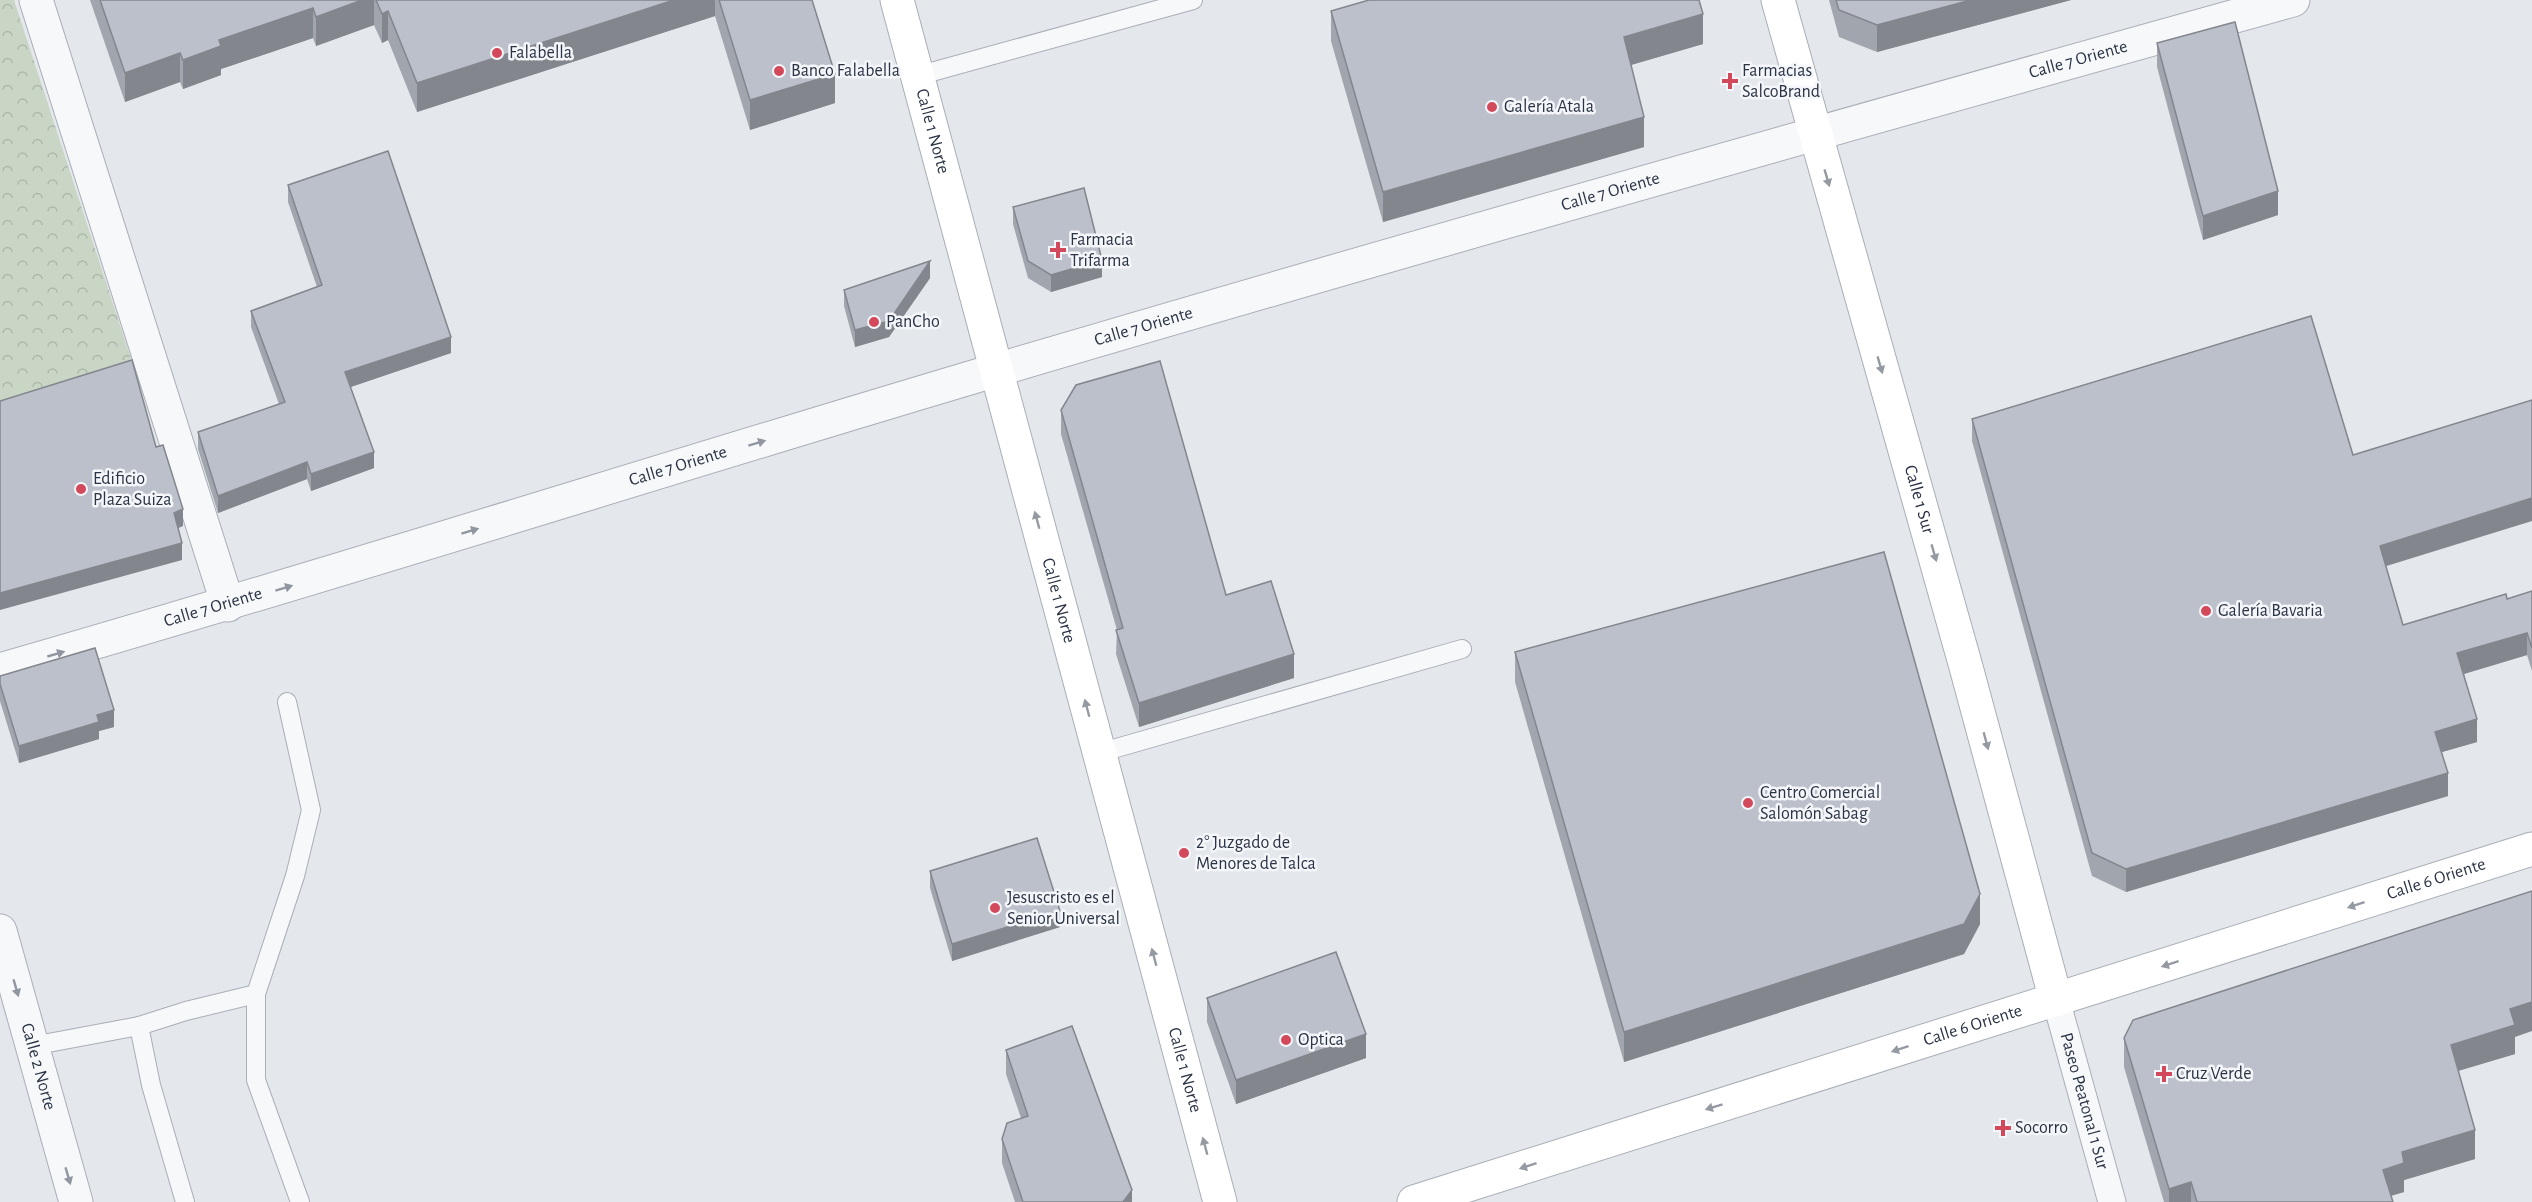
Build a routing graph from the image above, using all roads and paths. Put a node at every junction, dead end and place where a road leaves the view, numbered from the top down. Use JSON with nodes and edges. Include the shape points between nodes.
{"nodes":[{"id":1,"x":36,"y":0,"type":"edge"},
{"id":2,"x":897,"y":0,"type":"edge"},
{"id":3,"x":1193,"y":0,"type":"edge"},
{"id":4,"x":1778,"y":0,"type":"edge"},
{"id":5,"x":2293,"y":0,"type":"edge"},
{"id":6,"x":917,"y":76,"type":"junction"},
{"id":7,"x":1814,"y":132,"type":"junction"},
{"id":8,"x":996,"y":370,"type":"junction"},
{"id":9,"x":228,"y":605,"type":"junction"},
{"id":10,"x":1462,"y":650,"type":"dead end"},
{"id":11,"x":0,"y":670,"type":"edge"},
{"id":12,"x":287,"y":702,"type":"dead end"},
{"id":13,"x":1099,"y":753,"type":"junction"},
{"id":14,"x":2532,"y":849,"type":"edge"},
{"id":15,"x":0,"y":932,"type":"edge"},
{"id":16,"x":256,"y":994,"type":"junction"},
{"id":17,"x":2056,"y":1000,"type":"junction"},
{"id":18,"x":139,"y":1026,"type":"junction"},
{"id":19,"x":32,"y":1046,"type":"junction"},
{"id":20,"x":76,"y":1202,"type":"edge"},
{"id":21,"x":186,"y":1202,"type":"edge"},
{"id":22,"x":300,"y":1202,"type":"edge"},
{"id":23,"x":1221,"y":1202,"type":"edge"},
{"id":24,"x":1414,"y":1202,"type":"edge"},
{"id":25,"x":2112,"y":1202,"type":"edge"}],
"edges":[{"from":1,"to":9,"type":"street"},
{"from":2,"to":6,"type":"main road","name":"Calle 1 Norte"},
{"from":3,"to":6,"type":"lane"},
{"from":4,"to":7,"type":"main road","name":"Calle 1 Sur"},
{"from":5,"to":7,"type":"street","name":"Calle 7 Oriente"},
{"from":6,"to":8,"type":"main road","name":"Calle 1 Norte"},
{"from":7,"to":8,"type":"street","name":"Calle 7 Oriente"},
{"from":7,"to":17,"type":"main road","name":"Calle 1 Sur","one_way":true},
{"from":9,"to":8,"type":"street","name":"Calle 7 Oriente","one_way":true},
{"from":13,"to":8,"type":"main road","name":"Calle 1 Norte","one_way":true},
{"from":11,"to":9,"type":"street","name":"Calle 7 Oriente","one_way":true},
{"from":10,"to":13,"type":"lane"},
{"from":12,"to":16,"type":"lane","via":[[311,810],[295,876]]},
{"from":23,"to":13,"type":"main road","name":"Calle 1 Norte","one_way":true},
{"from":14,"to":17,"type":"main road","name":"Calle 6 Oriente","one_way":true},
{"from":15,"to":19,"type":"street","name":"Calle 2 Norte","one_way":true},
{"from":16,"to":18,"type":"lane"},
{"from":16,"to":22,"type":"lane","via":[[256,1080]]},
{"from":17,"to":24,"type":"main road","name":"Calle 6 Oriente","one_way":true},
{"from":17,"to":25,"type":"street","name":"Paseo Peatonal 1 Sur"},
{"from":18,"to":19,"type":"lane"},
{"from":18,"to":21,"type":"lane","via":[[151,1085]]},
{"from":19,"to":20,"type":"street","name":"Calle 2 Norte","one_way":true}]}
